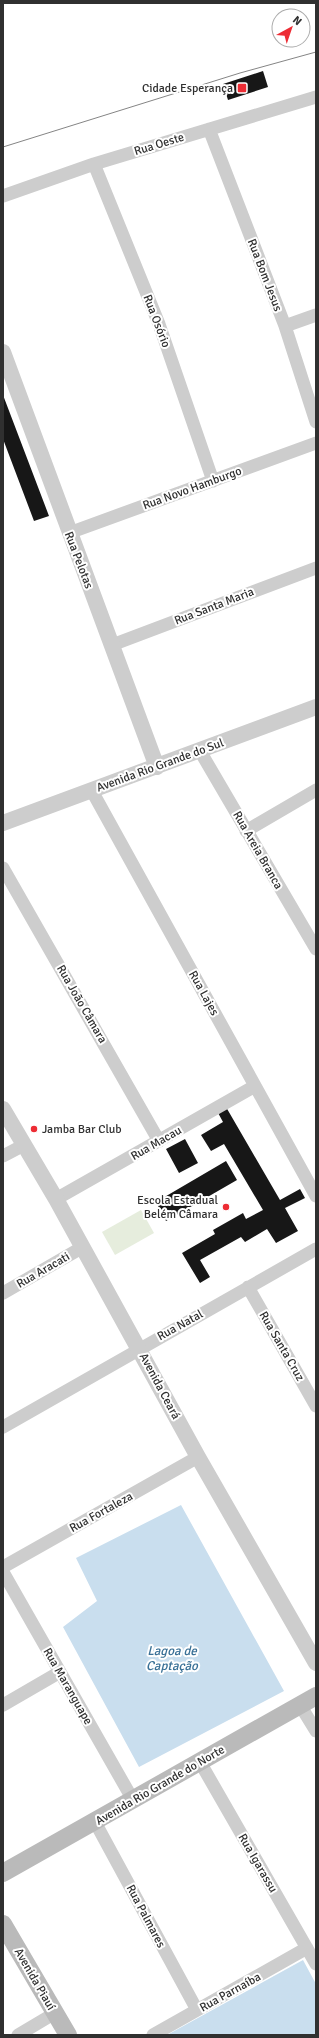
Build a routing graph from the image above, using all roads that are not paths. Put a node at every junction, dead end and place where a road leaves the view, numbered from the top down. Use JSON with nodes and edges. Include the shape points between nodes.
{"nodes":[{"id":1,"x":316,"y":97,"type":"edge"},
{"id":2,"x":209,"y":130,"type":"junction"},
{"id":3,"x":94,"y":164,"type":"junction"},
{"id":4,"x":3,"y":196,"type":"edge"},
{"id":5,"x":316,"y":315,"type":"edge"},
{"id":6,"x":285,"y":326,"type":"junction"},
{"id":7,"x":3,"y":352,"type":"edge"},
{"id":8,"x":316,"y":422,"type":"edge"},
{"id":9,"x":316,"y":443,"type":"edge"},
{"id":10,"x":213,"y":481,"type":"junction"},
{"id":11,"x":69,"y":533,"type":"junction"},
{"id":12,"x":316,"y":568,"type":"edge"},
{"id":13,"x":112,"y":645,"type":"junction"},
{"id":14,"x":316,"y":707,"type":"edge"},
{"id":15,"x":200,"y":750,"type":"junction"},
{"id":16,"x":157,"y":767,"type":"junction"},
{"id":17,"x":316,"y":790,"type":"edge"},
{"id":18,"x":92,"y":791,"type":"junction"},
{"id":19,"x":3,"y":823,"type":"edge"},
{"id":20,"x":246,"y":831,"type":"junction"},
{"id":21,"x":3,"y":868,"type":"edge"},
{"id":22,"x":316,"y":949,"type":"edge"},
{"id":23,"x":255,"y":1086,"type":"junction"},
{"id":24,"x":3,"y":1109,"type":"edge"},
{"id":25,"x":159,"y":1141,"type":"junction"},
{"id":26,"x":24,"y":1145,"type":"junction"},
{"id":27,"x":3,"y":1156,"type":"edge"},
{"id":28,"x":316,"y":1196,"type":"edge"},
{"id":29,"x":56,"y":1199,"type":"junction"},
{"id":30,"x":83,"y":1246,"type":"junction"},
{"id":31,"x":316,"y":1249,"type":"edge"},
{"id":32,"x":248,"y":1287,"type":"junction"},
{"id":33,"x":3,"y":1293,"type":"edge"},
{"id":34,"x":139,"y":1348,"type":"junction"},
{"id":35,"x":316,"y":1406,"type":"edge"},
{"id":36,"x":3,"y":1427,"type":"edge"},
{"id":37,"x":198,"y":1457,"type":"junction"},
{"id":38,"x":3,"y":1567,"type":"edge"},
{"id":39,"x":3,"y":1572,"type":"edge"},
{"id":40,"x":316,"y":1663,"type":"edge"},
{"id":41,"x":60,"y":1672,"type":"junction"},
{"id":42,"x":316,"y":1696,"type":"edge"},
{"id":43,"x":3,"y":1705,"type":"edge"},
{"id":44,"x":300,"y":1705,"type":"junction"},
{"id":45,"x":316,"y":1731,"type":"edge"},
{"id":46,"x":200,"y":1762,"type":"junction"},
{"id":47,"x":133,"y":1800,"type":"junction"},
{"id":48,"x":95,"y":1822,"type":"junction"},
{"id":49,"x":3,"y":1873,"type":"edge"},
{"id":50,"x":3,"y":1924,"type":"edge"},
{"id":51,"x":308,"y":1948,"type":"junction"},
{"id":52,"x":316,"y":1964,"type":"edge"},
{"id":53,"x":197,"y":2010,"type":"junction"},
{"id":54,"x":55,"y":2013,"type":"junction"},
{"id":55,"x":18,"y":2035,"type":"edge"},
{"id":56,"x":68,"y":2035,"type":"edge"},
{"id":57,"x":153,"y":2035,"type":"edge"}],
"edges":[{"from":1,"to":2,"type":"street","name":"Rua Oeste"},
{"from":2,"to":3,"type":"street","name":"Rua Oeste"},
{"from":2,"to":6,"type":"street","name":"Rua Bom Jesus"},
{"from":3,"to":4,"type":"street","name":"Rua Oeste"},
{"from":3,"to":10,"type":"street","name":"Rua Osório","via":[[158,324]]},
{"from":5,"to":6,"type":"street"},
{"from":6,"to":8,"type":"street","name":"Rua Bom Jesus"},
{"from":7,"to":11,"type":"street","name":"Rua Pelotas"},
{"from":9,"to":10,"type":"street","name":"Rua Novo Hamburgo"},
{"from":10,"to":11,"type":"street","name":"Rua Novo Hamburgo"},
{"from":11,"to":13,"type":"street","name":"Rua Pelotas"},
{"from":12,"to":13,"type":"street","name":"Rua Santa Maria"},
{"from":13,"to":16,"type":"street","name":"Rua Pelotas"},
{"from":14,"to":15,"type":"street","name":"Avenida Rio Grande do Sul"},
{"from":15,"to":16,"type":"street","name":"Avenida Rio Grande do Sul"},
{"from":15,"to":20,"type":"street","name":"Rua Areia Branca"},
{"from":16,"to":18,"type":"street","name":"Avenida Rio Grande do Sul"},
{"from":17,"to":20,"type":"street"},
{"from":18,"to":19,"type":"street","name":"Avenida Rio Grande do Sul"},
{"from":18,"to":23,"type":"street","name":"Rua Lajes"},
{"from":20,"to":22,"type":"street","name":"Rua Areia Branca"},
{"from":21,"to":25,"type":"street","name":"Rua João Câmara"},
{"from":23,"to":25,"type":"street","name":"Rua Macau"},
{"from":23,"to":28,"type":"street","name":"Rua Lajes"},
{"from":24,"to":26,"type":"street","name":"Avenida Ceará"},
{"from":25,"to":29,"type":"street","name":"Rua Macau"},
{"from":26,"to":27,"type":"street"},
{"from":26,"to":29,"type":"street","name":"Avenida Ceará"},
{"from":29,"to":30,"type":"street","name":"Avenida Ceará"},
{"from":30,"to":33,"type":"street","name":"Rua Aracati"},
{"from":30,"to":34,"type":"street","name":"Avenida Ceará"},
{"from":31,"to":32,"type":"street","name":"Rua Natal"},
{"from":32,"to":34,"type":"street","name":"Rua Natal"},
{"from":32,"to":35,"type":"street","name":"Rua Santa Cruz"},
{"from":34,"to":36,"type":"street","name":"Rua Natal"},
{"from":34,"to":37,"type":"street","name":"Avenida Ceará"},
{"from":37,"to":38,"type":"street","name":"Rua Fortaleza"},
{"from":37,"to":40,"type":"street","name":"Avenida Ceará"},
{"from":39,"to":41,"type":"street","name":"Rua Maranguape"},
{"from":41,"to":43,"type":"street"},
{"from":41,"to":47,"type":"street","name":"Rua Maranguape"},
{"from":42,"to":44,"type":"main road","name":"Avenida Rio Grande do Norte"},
{"from":44,"to":45,"type":"street"},
{"from":44,"to":46,"type":"main road","name":"Avenida Rio Grande do Norte"},
{"from":46,"to":47,"type":"main road","name":"Avenida Rio Grande do Norte"},
{"from":46,"to":51,"type":"street","name":"Rua Igarassu"},
{"from":47,"to":48,"type":"main road","name":"Avenida Rio Grande do Norte"},
{"from":48,"to":49,"type":"main road","name":"Avenida Rio Grande do Norte"},
{"from":48,"to":53,"type":"street","name":"Rua Palmares"},
{"from":50,"to":54,"type":"main road","name":"Avenida Piauí"},
{"from":51,"to":52,"type":"street","name":"Rua Igarassu"},
{"from":51,"to":53,"type":"street","name":"Rua Parnaíba"},
{"from":53,"to":57,"type":"street","name":"Rua Parnaíba"},
{"from":54,"to":55,"type":"street"},
{"from":54,"to":56,"type":"main road","name":"Avenida Piauí"}]}
